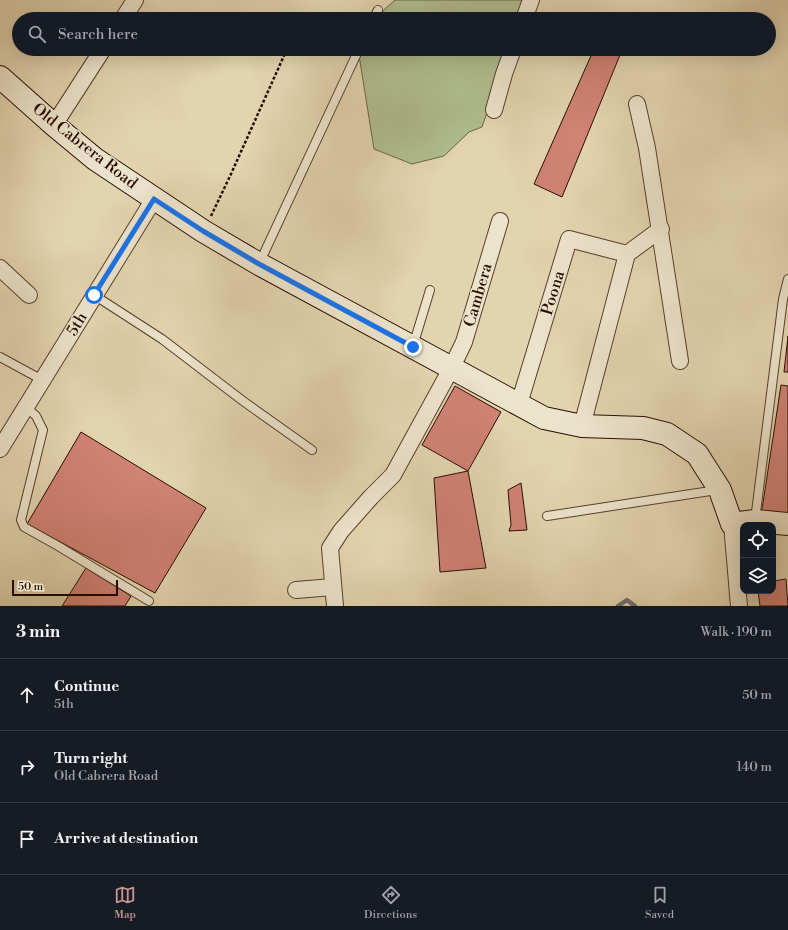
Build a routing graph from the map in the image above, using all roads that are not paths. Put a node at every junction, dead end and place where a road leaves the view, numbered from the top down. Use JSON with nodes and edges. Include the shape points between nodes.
{"nodes":[{"id":1,"x":135,"y":0,"type":"edge"},
{"id":2,"x":531,"y":0,"type":"edge"},
{"id":3,"x":127,"y":12,"type":"edge"},
{"id":4,"x":527,"y":12,"type":"edge"},
{"id":5,"x":98,"y":56,"type":"edge"},
{"id":6,"x":356,"y":56,"type":"edge"},
{"id":7,"x":510,"y":56,"type":"edge"},
{"id":8,"x":0,"y":77,"type":"edge"},
{"id":9,"x":637,"y":104,"type":"dead end"},
{"id":10,"x":494,"y":110,"type":"dead end"},
{"id":11,"x":54,"y":125,"type":"junction"},
{"id":12,"x":154,"y":199,"type":"junction"},
{"id":13,"x":500,"y":221,"type":"dead end"},
{"id":14,"x":661,"y":228,"type":"junction"},
{"id":15,"x":627,"y":254,"type":"junction"},
{"id":16,"x":259,"y":264,"type":"junction"},
{"id":17,"x":0,"y":268,"type":"edge"},
{"id":18,"x":788,"y":279,"type":"edge"},
{"id":19,"x":430,"y":290,"type":"dead end"},
{"id":20,"x":29,"y":295,"type":"dead end"},
{"id":21,"x":94,"y":295,"type":"junction"},
{"id":22,"x":413,"y":347,"type":"junction"},
{"id":23,"x":0,"y":357,"type":"edge"},
{"id":24,"x":680,"y":361,"type":"dead end"},
{"id":25,"x":452,"y":367,"type":"junction"},
{"id":26,"x":43,"y":379,"type":"junction"},
{"id":27,"x":519,"y":404,"type":"junction"},
{"id":28,"x":26,"y":407,"type":"junction"},
{"id":29,"x":582,"y":426,"type":"junction"},
{"id":30,"x":0,"y":449,"type":"edge"},
{"id":31,"x":312,"y":450,"type":"dead end"},
{"id":32,"x":720,"y":490,"type":"junction"},
{"id":33,"x":547,"y":516,"type":"dead end"},
{"id":34,"x":755,"y":521,"type":"junction"},
{"id":35,"x":732,"y":524,"type":"junction"},
{"id":36,"x":788,"y":524,"type":"edge"},
{"id":37,"x":333,"y":586,"type":"junction"},
{"id":38,"x":296,"y":590,"type":"dead end"},
{"id":39,"x":149,"y":601,"type":"dead end"},
{"id":40,"x":335,"y":606,"type":"edge"},
{"id":41,"x":739,"y":606,"type":"edge"}],
"edges":[{"from":1,"to":3,"type":"street"},
{"from":2,"to":4,"type":"street"},
{"from":5,"to":11,"type":"street"},
{"from":6,"to":16,"type":"lane"},
{"from":7,"to":10,"type":"street"},
{"from":8,"to":11,"type":"street","name":"Old Cabrera Road"},
{"from":9,"to":14,"type":"street"},
{"from":11,"to":12,"type":"street","name":"Old Cabrera Road","via":[[95,159]]},
{"from":12,"to":16,"type":"street","name":"Old Cabrera Road"},
{"from":12,"to":21,"type":"street","name":"5th"},
{"from":13,"to":25,"type":"street","name":"Cambera","via":[[464,342]]},
{"from":14,"to":15,"type":"street"},
{"from":14,"to":24,"type":"street"},
{"from":15,"to":27,"type":"street","name":"Poona","via":[[569,239]]},
{"from":15,"to":29,"type":"street"},
{"from":16,"to":22,"type":"street","name":"Old Cabrera Road"},
{"from":17,"to":20,"type":"street"},
{"from":18,"to":34,"type":"lane","via":[[783,299]]},
{"from":19,"to":22,"type":"lane"},
{"from":21,"to":26,"type":"street","name":"5th"},
{"from":21,"to":31,"type":"lane","via":[[162,339]]},
{"from":22,"to":25,"type":"street","name":"Old Cabrera Road"},
{"from":23,"to":26,"type":"lane"},
{"from":25,"to":27,"type":"street","name":"Old Cabrera Road"},
{"from":25,"to":37,"type":"street","name":"Cambera","via":[[393,475],[341,531],[330,548]]},
{"from":26,"to":28,"type":"street","name":"5th"},
{"from":27,"to":29,"type":"street","name":"Old Cabrera Road","via":[[544,418]]},
{"from":28,"to":30,"type":"street","name":"5th"},
{"from":28,"to":39,"type":"lane","via":[[36,416],[43,430],[22,520],[24,527]]},
{"from":29,"to":32,"type":"street","name":"Old Cabrera Road","via":[[643,428],[667,434],[697,454]]},
{"from":32,"to":33,"type":"lane"},
{"from":32,"to":35,"type":"street","name":"Old Cabrera Road"},
{"from":34,"to":35,"type":"street"},
{"from":34,"to":36,"type":"street"},
{"from":35,"to":41,"type":"street"},
{"from":37,"to":38,"type":"street"},
{"from":37,"to":40,"type":"street","name":"Cambera"}]}
